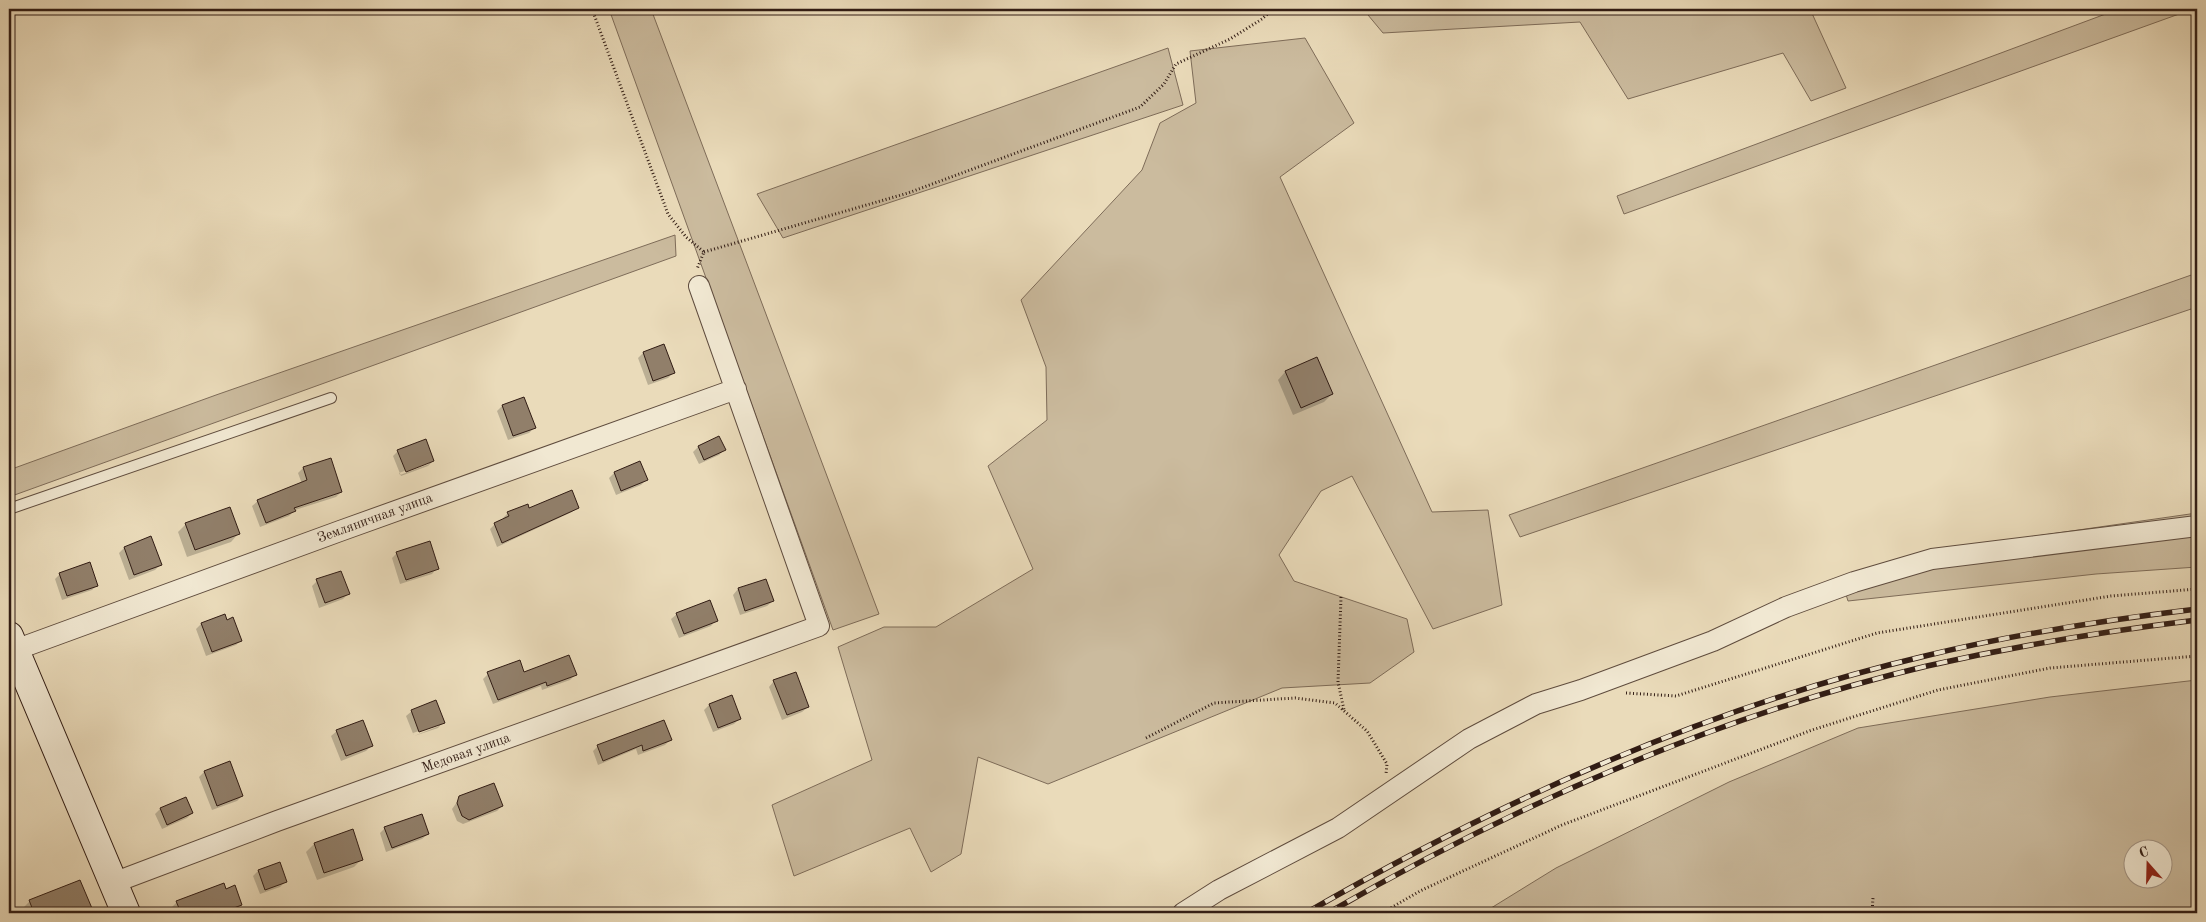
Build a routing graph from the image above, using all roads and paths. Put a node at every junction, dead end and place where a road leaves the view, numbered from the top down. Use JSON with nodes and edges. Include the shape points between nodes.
{"nodes":[{"id":1,"x":592,"y":9,"type":"edge"},
{"id":2,"x":1272,"y":9,"type":"edge"},
{"id":3,"x":704,"y":252,"type":"junction"},
{"id":4,"x":699,"y":286,"type":"joint"},
{"id":5,"x":736,"y":389,"type":"junction"},
{"id":6,"x":331,"y":398,"type":"dead end"},
{"id":7,"x":9,"y":509,"type":"edge"},
{"id":8,"x":2197,"y":526,"type":"edge"},
{"id":9,"x":2197,"y":590,"type":"edge"},
{"id":10,"x":1341,"y":597,"type":"dead end"},
{"id":11,"x":12,"y":643,"type":"edge"},
{"id":12,"x":2197,"y":656,"type":"edge"},
{"id":13,"x":1619,"y":693,"type":"dead end"},
{"id":14,"x":1344,"y":710,"type":"junction"},
{"id":15,"x":1146,"y":738,"type":"dead end"},
{"id":16,"x":1382,"y":797,"type":"junction"},
{"id":17,"x":113,"y":883,"type":"junction"},
{"id":18,"x":1873,"y":898,"type":"dead end"},
{"id":19,"x":126,"y":913,"type":"edge"},
{"id":20,"x":1183,"y":913,"type":"edge"},
{"id":21,"x":1382,"y":913,"type":"edge"},
{"id":22,"x":1872,"y":913,"type":"edge"}],
"edges":[{"from":1,"to":3,"type":"path","via":[[668,214]]},
{"from":2,"to":3,"type":"path","via":[[1262,19],[1230,38],[1176,64],[1164,84],[1140,107],[908,193]]},
{"from":3,"to":4,"type":"path","via":[[697,268]]},
{"from":4,"to":5,"type":"street"},
{"from":5,"to":11,"type":"street","name":"Земляничная улица","via":[[349,528]]},
{"from":5,"to":17,"type":"street","name":"Медовая улица","via":[[819,626]]},
{"from":6,"to":7,"type":"lane"},
{"from":8,"to":16,"type":"street","via":[[1932,559],[1854,582],[1786,606],[1713,641],[1536,704],[1469,739]]},
{"from":9,"to":13,"type":"path","via":[[2110,596],[1878,633],[1676,696]]},
{"from":10,"to":14,"type":"path","via":[[1338,682]]},
{"from":11,"to":17,"type":"street"},
{"from":12,"to":21,"type":"path","via":[[2050,668],[1938,690],[1812,730],[1562,826],[1420,891]]},
{"from":14,"to":15,"type":"path","via":[[1335,702],[1295,698],[1214,703]]},
{"from":14,"to":16,"type":"path","via":[[1367,731],[1387,764]]},
{"from":16,"to":20,"type":"street","via":[[1338,828],[1219,890]]},
{"from":17,"to":19,"type":"street"},
{"from":18,"to":22,"type":"path"}]}
